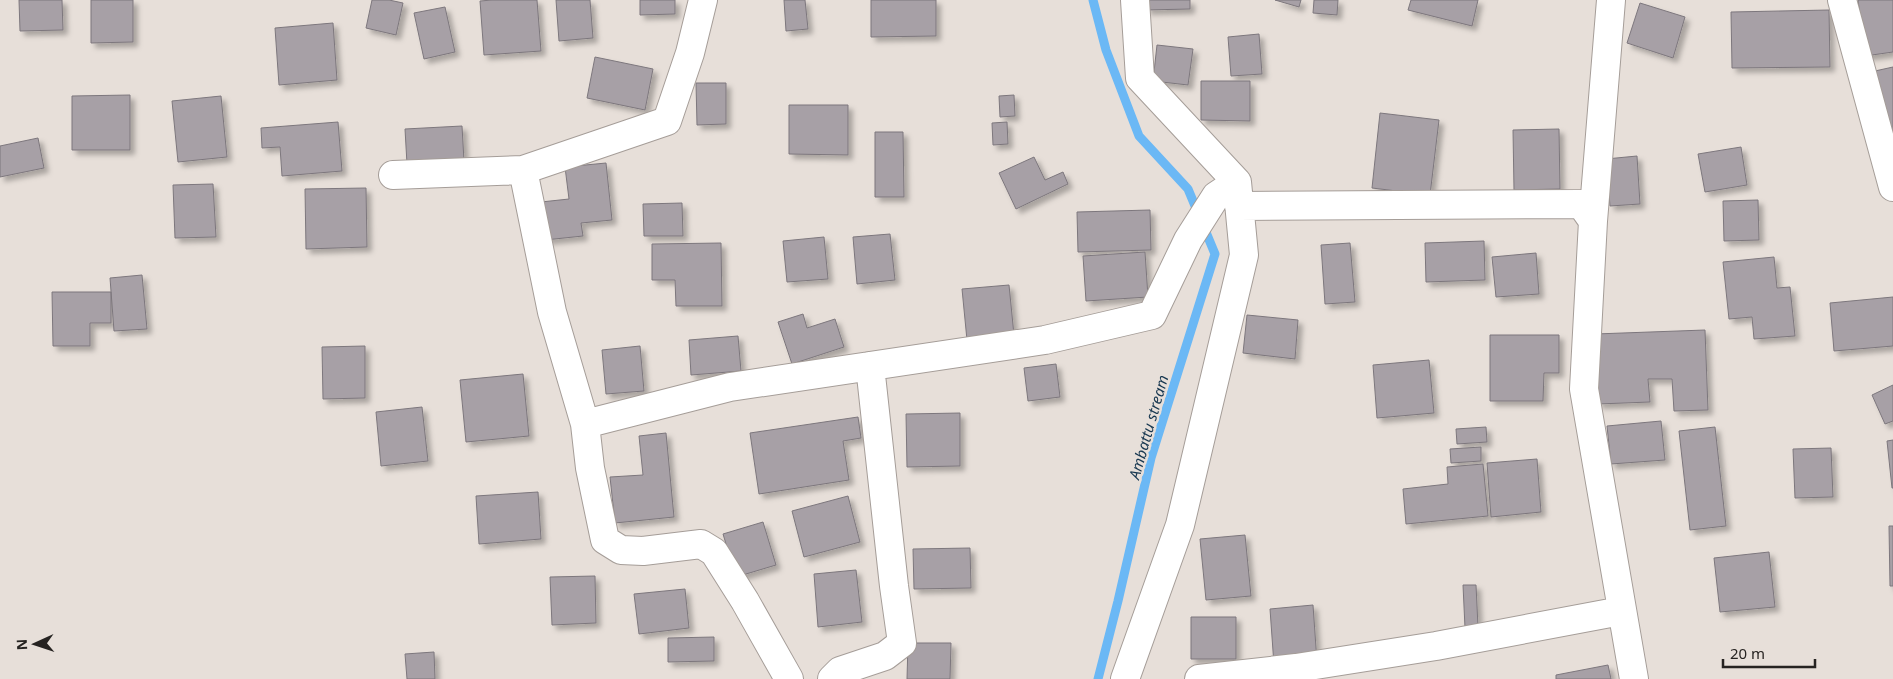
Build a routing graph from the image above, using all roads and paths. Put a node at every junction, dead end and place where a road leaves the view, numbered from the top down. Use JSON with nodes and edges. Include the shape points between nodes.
{"nodes":[{"id":1,"x":703,"y":0,"type":"edge"},
{"id":2,"x":1135,"y":0,"type":"edge"},
{"id":3,"x":1611,"y":0,"type":"edge"},
{"id":4,"x":1842,"y":0,"type":"edge"},
{"id":5,"x":523,"y":170,"type":"junction"},
{"id":6,"x":393,"y":175,"type":"dead end"},
{"id":7,"x":1893,"y":187,"type":"edge"},
{"id":8,"x":1231,"y":194,"type":"junction"},
{"id":9,"x":1593,"y":221,"type":"junction"},
{"id":10,"x":870,"y":366,"type":"junction"},
{"id":11,"x":585,"y":424,"type":"junction"},
{"id":12,"x":1621,"y":611,"type":"junction"},
{"id":13,"x":790,"y":679,"type":"edge"},
{"id":14,"x":832,"y":679,"type":"edge"},
{"id":15,"x":1125,"y":679,"type":"edge"},
{"id":16,"x":1199,"y":679,"type":"edge"},
{"id":17,"x":1634,"y":679,"type":"edge"}],
"edges":[{"from":1,"to":5,"type":"street","via":[[690,53],[667,120]]},
{"from":2,"to":8,"type":"street","via":[[1140,78]]},
{"from":3,"to":9,"type":"street"},
{"from":4,"to":7,"type":"street"},
{"from":5,"to":6,"type":"street"},
{"from":5,"to":11,"type":"street","via":[[552,312]]},
{"from":8,"to":9,"type":"street","via":[[1581,204]]},
{"from":8,"to":10,"type":"street","via":[[1188,240],[1152,315],[1045,340]]},
{"from":8,"to":15,"type":"street","via":[[1244,255],[1180,525]]},
{"from":9,"to":12,"type":"street","via":[[1584,389]]},
{"from":10,"to":11,"type":"street","via":[[730,387]]},
{"from":10,"to":14,"type":"street","via":[[902,643],[885,656],[840,671]]},
{"from":11,"to":13,"type":"street","via":[[590,468],[605,540],[621,550],[643,551],[701,544],[714,552]]},
{"from":12,"to":16,"type":"street","via":[[1296,668]]},
{"from":12,"to":17,"type":"street"}]}
